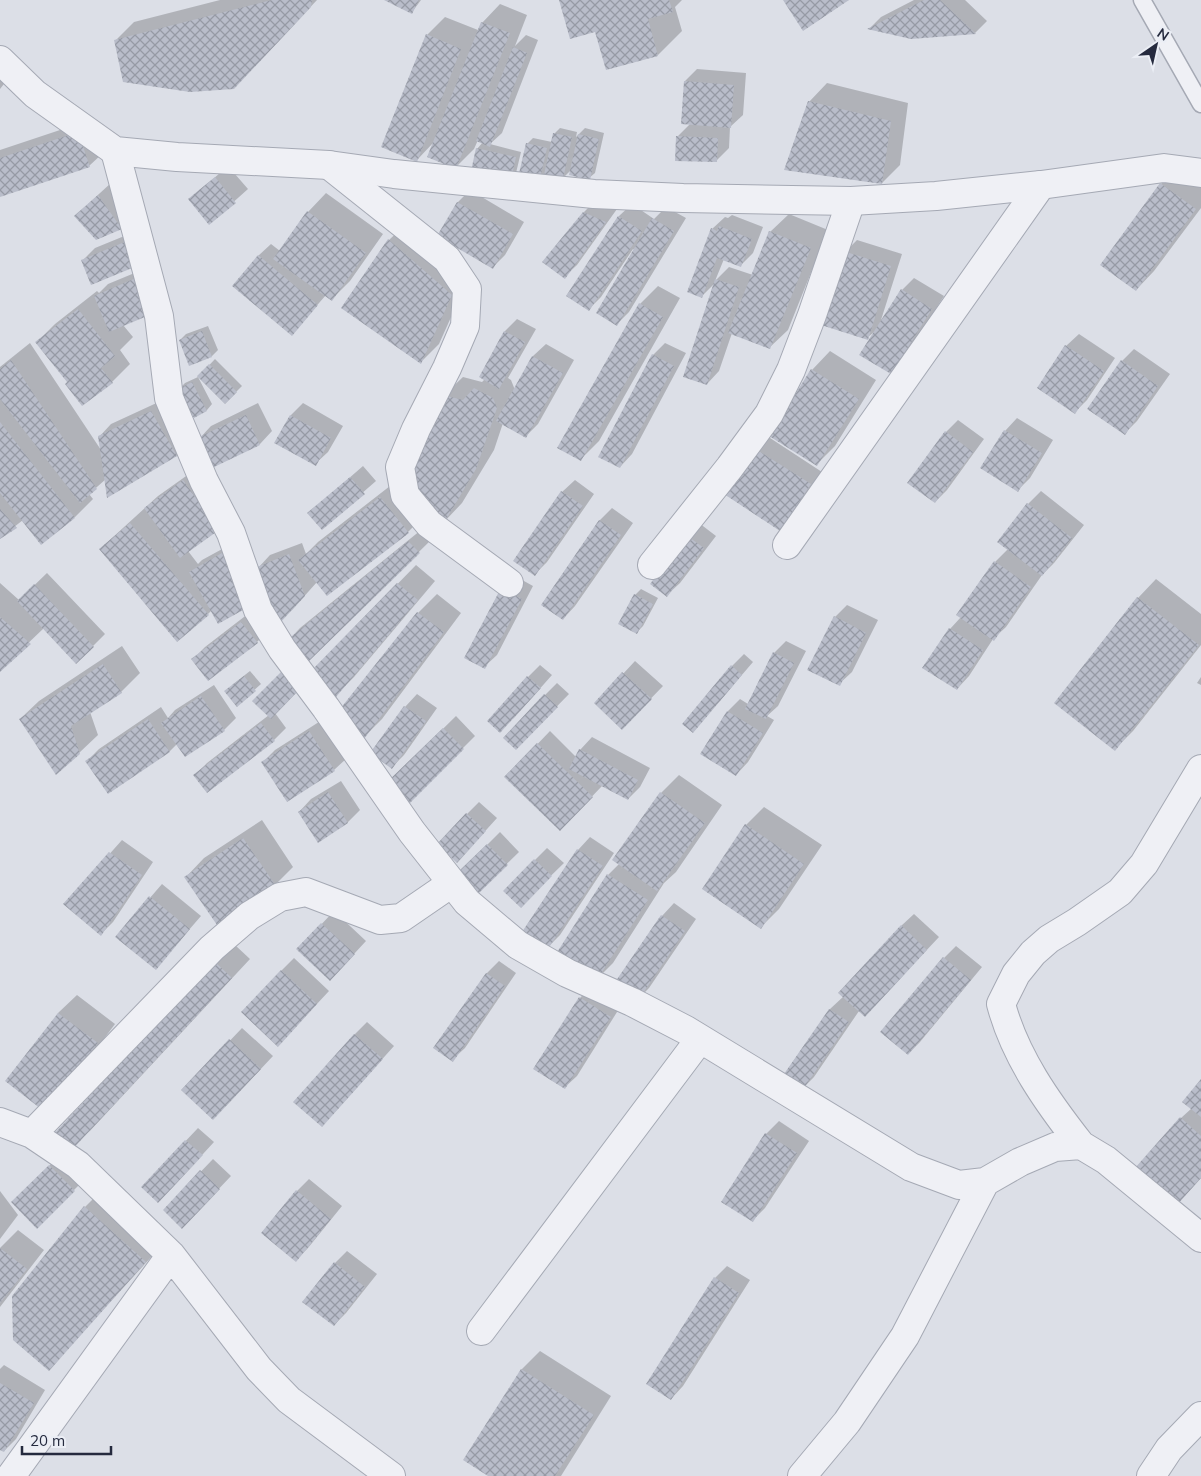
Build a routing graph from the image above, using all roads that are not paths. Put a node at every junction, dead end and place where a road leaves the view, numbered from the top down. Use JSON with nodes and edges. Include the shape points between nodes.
{"nodes":[{"id":1,"x":1142,"y":0,"type":"edge"},
{"id":2,"x":0,"y":60,"type":"edge"},
{"id":3,"x":1201,"y":104,"type":"edge"},
{"id":4,"x":115,"y":151,"type":"junction"},
{"id":5,"x":329,"y":165,"type":"junction"},
{"id":6,"x":1201,"y":173,"type":"edge"},
{"id":7,"x":1041,"y":185,"type":"junction"},
{"id":8,"x":851,"y":201,"type":"junction"},
{"id":9,"x":787,"y":545,"type":"dead end"},
{"id":10,"x":652,"y":565,"type":"dead end"},
{"id":11,"x":509,"y":583,"type":"dead end"},
{"id":12,"x":1201,"y":769,"type":"edge"},
{"id":13,"x":452,"y":883,"type":"junction"},
{"id":14,"x":700,"y":1039,"type":"junction"},
{"id":15,"x":0,"y":1122,"type":"edge"},
{"id":16,"x":32,"y":1134,"type":"junction"},
{"id":17,"x":1081,"y":1146,"type":"junction"},
{"id":18,"x":986,"y":1182,"type":"junction"},
{"id":19,"x":1201,"y":1238,"type":"edge"},
{"id":20,"x":171,"y":1255,"type":"junction"},
{"id":21,"x":481,"y":1332,"type":"dead end"},
{"id":22,"x":1201,"y":1416,"type":"edge"},
{"id":23,"x":11,"y":1476,"type":"edge"},
{"id":24,"x":391,"y":1476,"type":"edge"},
{"id":25,"x":802,"y":1476,"type":"edge"},
{"id":26,"x":1150,"y":1476,"type":"edge"}],
"edges":[{"from":1,"to":3,"type":"lane"},
{"from":2,"to":4,"type":"street","via":[[35,94]]},
{"from":4,"to":5,"type":"street"},
{"from":4,"to":13,"type":"street","via":[[159,316],[169,398],[204,481],[231,533],[258,610],[282,649],[412,832]]},
{"from":5,"to":8,"type":"street","via":[[594,194]]},
{"from":5,"to":11,"type":"street","via":[[447,259],[467,288],[465,326],[400,467],[405,495],[429,524]]},
{"from":6,"to":7,"type":"street","via":[[1164,168]]},
{"from":7,"to":8,"type":"street"},
{"from":7,"to":9,"type":"street"},
{"from":8,"to":10,"type":"street","via":[[791,370],[769,414]]},
{"from":12,"to":17,"type":"street","via":[[1144,864],[1120,892],[1033,953],[1016,974],[1001,1004],[1006,1024],[1022,1056],[1050,1104]]},
{"from":13,"to":14,"type":"street","via":[[467,902],[518,945]]},
{"from":13,"to":16,"type":"street","via":[[401,918],[380,920],[306,892],[280,897],[249,916],[212,948]]},
{"from":14,"to":18,"type":"street","via":[[911,1167],[959,1185]]},
{"from":14,"to":21,"type":"street"},
{"from":15,"to":16,"type":"street"},
{"from":16,"to":20,"type":"street","via":[[78,1165]]},
{"from":17,"to":18,"type":"street","via":[[1055,1147]]},
{"from":17,"to":19,"type":"street","via":[[1106,1160]]},
{"from":18,"to":25,"type":"street","via":[[905,1336],[847,1422]]},
{"from":20,"to":23,"type":"street"},
{"from":20,"to":24,"type":"street","via":[[258,1369],[289,1400]]},
{"from":22,"to":26,"type":"street","via":[[1169,1449]]}]}
